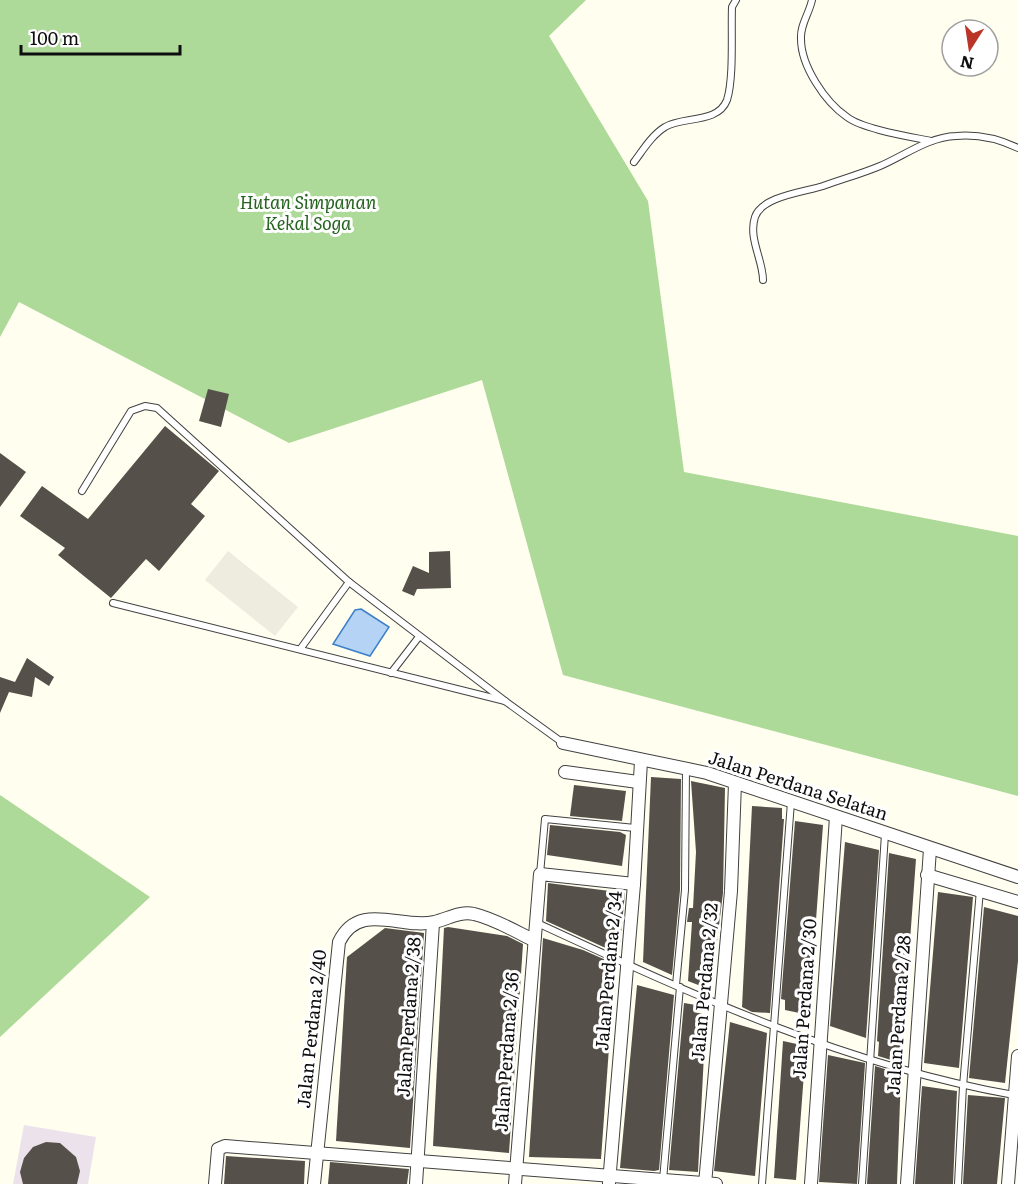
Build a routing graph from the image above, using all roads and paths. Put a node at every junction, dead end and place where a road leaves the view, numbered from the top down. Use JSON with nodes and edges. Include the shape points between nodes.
{"nodes":[{"id":1,"x":736,"y":0,"type":"edge"},
{"id":2,"x":812,"y":0,"type":"edge"},
{"id":3,"x":932,"y":141,"type":"junction"},
{"id":4,"x":1018,"y":148,"type":"edge"},
{"id":5,"x":634,"y":162,"type":"dead end"},
{"id":6,"x":763,"y":280,"type":"dead end"},
{"id":7,"x":82,"y":490,"type":"dead end"},
{"id":8,"x":349,"y":582,"type":"junction"},
{"id":9,"x":113,"y":603,"type":"dead end"},
{"id":10,"x":418,"y":638,"type":"junction"},
{"id":11,"x":301,"y":648,"type":"junction"},
{"id":12,"x":391,"y":673,"type":"junction"},
{"id":13,"x":505,"y":701,"type":"junction"},
{"id":14,"x":563,"y":743,"type":"joint"},
{"id":15,"x":640,"y":761,"type":"junction"},
{"id":16,"x":686,"y":768,"type":"junction"},
{"id":17,"x":565,"y":772,"type":"dead end"},
{"id":18,"x":638,"y":782,"type":"junction"},
{"id":19,"x":735,"y":783,"type":"junction"},
{"id":20,"x":791,"y":802,"type":"junction"},
{"id":21,"x":836,"y":818,"type":"junction"},
{"id":22,"x":636,"y":828,"type":"junction"},
{"id":23,"x":885,"y":834,"type":"junction"},
{"id":24,"x":930,"y":849,"type":"junction"},
{"id":25,"x":540,"y":874,"type":"junction"},
{"id":26,"x":927,"y":875,"type":"junction"},
{"id":27,"x":1018,"y":877,"type":"edge"},
{"id":28,"x":634,"y":884,"type":"junction"},
{"id":29,"x":980,"y":890,"type":"junction"},
{"id":30,"x":1018,"y":902,"type":"edge"},
{"id":31,"x":534,"y":922,"type":"junction"},
{"id":32,"x":434,"y":923,"type":"junction"},
{"id":33,"x":533,"y":940,"type":"junction"},
{"id":34,"x":628,"y":965,"type":"junction"},
{"id":35,"x":678,"y":986,"type":"junction"},
{"id":36,"x":722,"y":1007,"type":"junction"},
{"id":37,"x":775,"y":1029,"type":"junction"},
{"id":38,"x":819,"y":1043,"type":"junction"},
{"id":39,"x":1018,"y":1056,"type":"edge"},
{"id":40,"x":870,"y":1058,"type":"junction"},
{"id":41,"x":913,"y":1073,"type":"junction"},
{"id":42,"x":963,"y":1086,"type":"junction"},
{"id":43,"x":1015,"y":1096,"type":"junction"},
{"id":44,"x":318,"y":1153,"type":"junction"},
{"id":45,"x":418,"y":1161,"type":"junction"},
{"id":46,"x":517,"y":1169,"type":"junction"},
{"id":47,"x":609,"y":1180,"type":"edge"},
{"id":48,"x":663,"y":1182,"type":"edge"},
{"id":49,"x":215,"y":1184,"type":"edge"},
{"id":50,"x":314,"y":1184,"type":"edge"},
{"id":51,"x":416,"y":1184,"type":"edge"},
{"id":52,"x":515,"y":1184,"type":"edge"},
{"id":53,"x":708,"y":1184,"type":"edge"},
{"id":54,"x":762,"y":1184,"type":"edge"},
{"id":55,"x":811,"y":1184,"type":"edge"},
{"id":56,"x":862,"y":1184,"type":"edge"},
{"id":57,"x":907,"y":1184,"type":"edge"},
{"id":58,"x":958,"y":1184,"type":"edge"},
{"id":59,"x":1008,"y":1184,"type":"edge"}],
"edges":[{"from":1,"to":5,"type":"lane","via":[[732,7],[726,103],[699,119],[680,120],[665,127]]},
{"from":2,"to":3,"type":"lane","via":[[800,41],[805,62],[833,103],[848,118]]},
{"from":3,"to":4,"type":"lane","via":[[955,136],[998,139]]},
{"from":3,"to":6,"type":"lane","via":[[879,167],[762,206],[753,230]]},
{"from":7,"to":8,"type":"lane","via":[[131,411],[145,406],[157,408]]},
{"from":8,"to":10,"type":"lane"},
{"from":8,"to":11,"type":"lane"},
{"from":9,"to":11,"type":"lane"},
{"from":10,"to":12,"type":"lane"},
{"from":10,"to":13,"type":"lane"},
{"from":11,"to":12,"type":"lane"},
{"from":12,"to":13,"type":"lane"},
{"from":13,"to":14,"type":"lane"},
{"from":14,"to":15,"type":"street","name":"Jalan Perdana Selatan"},
{"from":15,"to":16,"type":"street","name":"Jalan Perdana Selatan"},
{"from":15,"to":18,"type":"street","name":"Jalan Perdana 2/34"},
{"from":16,"to":19,"type":"street","name":"Jalan Perdana Selatan"},
{"from":16,"to":35,"type":"lane","via":[[685,890]]},
{"from":17,"to":18,"type":"street"},
{"from":18,"to":22,"type":"street","name":"Jalan Perdana 2/34"},
{"from":19,"to":20,"type":"street","name":"Jalan Perdana Selatan"},
{"from":19,"to":36,"type":"street","name":"Jalan Perdana 2/32"},
{"from":20,"to":21,"type":"street","name":"Jalan Perdana Selatan"},
{"from":20,"to":37,"type":"lane"},
{"from":21,"to":23,"type":"street","name":"Jalan Perdana Selatan"},
{"from":21,"to":38,"type":"street","name":"Jalan Perdana 2/30"},
{"from":22,"to":25,"type":"lane","via":[[545,819]]},
{"from":22,"to":28,"type":"street","name":"Jalan Perdana 2/34"},
{"from":23,"to":24,"type":"street","name":"Jalan Perdana Selatan"},
{"from":23,"to":40,"type":"lane"},
{"from":24,"to":26,"type":"street","name":"Jalan Perdana 2/28"},
{"from":24,"to":27,"type":"street","name":"Jalan Perdana Selatan"},
{"from":25,"to":28,"type":"street"},
{"from":25,"to":31,"type":"street","name":"Jalan Perdana 2/36"},
{"from":26,"to":29,"type":"street"},
{"from":26,"to":41,"type":"street","name":"Jalan Perdana 2/28"},
{"from":28,"to":34,"type":"street","name":"Jalan Perdana 2/34"},
{"from":29,"to":30,"type":"street"},
{"from":29,"to":42,"type":"lane"},
{"from":31,"to":33,"type":"street","name":"Jalan Perdana 2/36"},
{"from":31,"to":34,"type":"lane"},
{"from":32,"to":33,"type":"street","name":"Jalan Perdana 2/38","via":[[450,915],[472,914]]},
{"from":32,"to":44,"type":"street","name":"Jalan Perdana 2/40","via":[[382,918],[361,921],[345,930],[339,942]]},
{"from":32,"to":45,"type":"street","name":"Jalan Perdana 2/38"},
{"from":33,"to":46,"type":"street","name":"Jalan Perdana 2/36"},
{"from":34,"to":35,"type":"lane"},
{"from":34,"to":47,"type":"street","name":"Jalan Perdana 2/34"},
{"from":35,"to":36,"type":"lane"},
{"from":35,"to":48,"type":"lane"},
{"from":36,"to":37,"type":"lane"},
{"from":36,"to":53,"type":"street","name":"Jalan Perdana 2/32"},
{"from":37,"to":38,"type":"lane"},
{"from":37,"to":54,"type":"lane"},
{"from":38,"to":40,"type":"lane"},
{"from":38,"to":55,"type":"street","name":"Jalan Perdana 2/30"},
{"from":39,"to":43,"type":"street"},
{"from":40,"to":41,"type":"lane"},
{"from":40,"to":56,"type":"lane"},
{"from":41,"to":42,"type":"lane"},
{"from":41,"to":57,"type":"street","name":"Jalan Perdana 2/28"},
{"from":42,"to":43,"type":"lane"},
{"from":42,"to":58,"type":"lane"},
{"from":43,"to":59,"type":"street"},
{"from":44,"to":45,"type":"street"},
{"from":44,"to":49,"type":"street","via":[[225,1146],[218,1149]]},
{"from":44,"to":50,"type":"street","name":"Jalan Perdana 2/40"},
{"from":45,"to":46,"type":"street"},
{"from":45,"to":51,"type":"street","name":"Jalan Perdana 2/38"},
{"from":46,"to":47,"type":"street"},
{"from":46,"to":52,"type":"street","name":"Jalan Perdana 2/36"},
{"from":47,"to":48,"type":"street"},
{"from":48,"to":53,"type":"street"}]}
